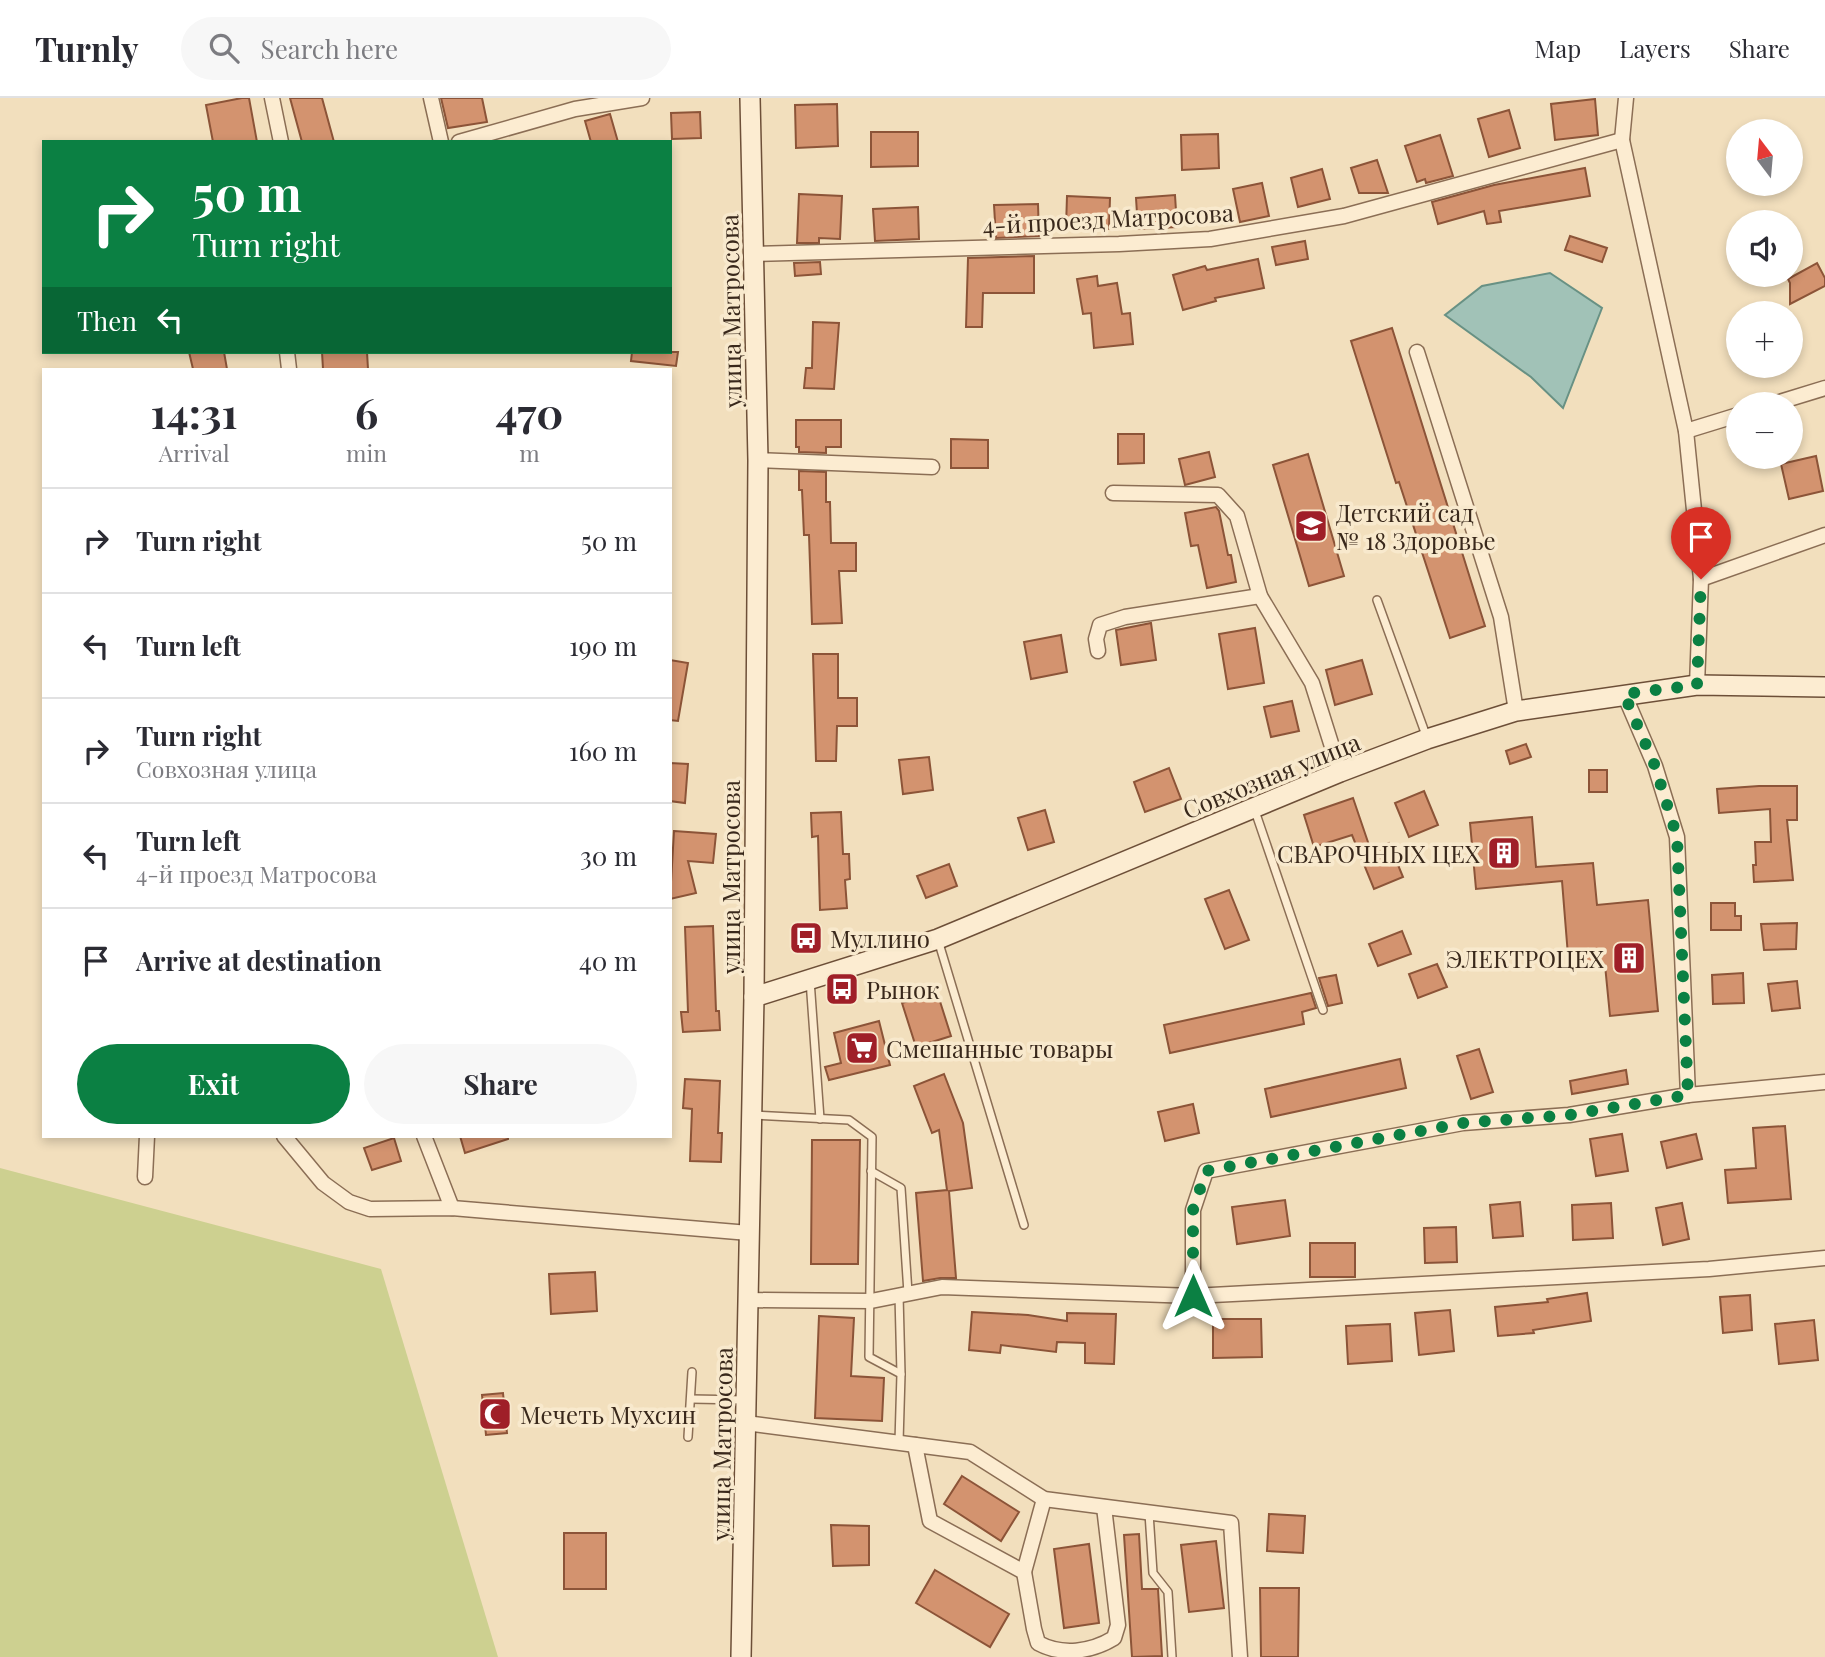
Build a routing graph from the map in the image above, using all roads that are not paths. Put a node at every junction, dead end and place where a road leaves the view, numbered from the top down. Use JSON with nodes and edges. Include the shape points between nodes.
{"nodes":[{"id":1,"x":272,"y":98,"type":"edge"},
{"id":2,"x":431,"y":98,"type":"edge"},
{"id":3,"x":642,"y":98,"type":"edge"},
{"id":4,"x":750,"y":98,"type":"edge"},
{"id":5,"x":1626,"y":98,"type":"edge"},
{"id":6,"x":281,"y":140,"type":"edge"},
{"id":7,"x":440,"y":140,"type":"edge"},
{"id":8,"x":466,"y":140,"type":"edge"},
{"id":9,"x":1622,"y":140,"type":"junction"},
{"id":10,"x":753,"y":254,"type":"junction"},
{"id":11,"x":1417,"y":352,"type":"dead end"},
{"id":12,"x":1825,"y":388,"type":"edge"},
{"id":13,"x":1803,"y":395,"type":"edge"},
{"id":14,"x":1726,"y":419,"type":"edge"},
{"id":15,"x":1686,"y":431,"type":"junction"},
{"id":16,"x":758,"y":460,"type":"junction"},
{"id":17,"x":932,"y":467,"type":"dead end"},
{"id":18,"x":1113,"y":493,"type":"dead end"},
{"id":19,"x":1825,"y":535,"type":"edge"},
{"id":20,"x":1701,"y":579,"type":"junction"},
{"id":21,"x":1260,"y":596,"type":"junction"},
{"id":22,"x":1377,"y":600,"type":"dead end"},
{"id":23,"x":1098,"y":651,"type":"dead end"},
{"id":24,"x":1697,"y":685,"type":"junction"},
{"id":25,"x":1825,"y":687,"type":"edge"},
{"id":26,"x":1624,"y":694,"type":"junction"},
{"id":27,"x":1516,"y":711,"type":"junction"},
{"id":28,"x":1427,"y":738,"type":"junction"},
{"id":29,"x":1340,"y":772,"type":"junction"},
{"id":30,"x":1254,"y":808,"type":"junction"},
{"id":31,"x":938,"y":939,"type":"junction"},
{"id":32,"x":810,"y":979,"type":"junction"},
{"id":33,"x":754,"y":997,"type":"junction"},
{"id":34,"x":1323,"y":1010,"type":"dead end"},
{"id":35,"x":1825,"y":1082,"type":"edge"},
{"id":36,"x":1688,"y":1095,"type":"junction"},
{"id":37,"x":752,"y":1115,"type":"junction"},
{"id":38,"x":820,"y":1119,"type":"junction"},
{"id":39,"x":147,"y":1138,"type":"edge"},
{"id":40,"x":286,"y":1138,"type":"edge"},
{"id":41,"x":425,"y":1138,"type":"edge"},
{"id":42,"x":871,"y":1171,"type":"junction"},
{"id":43,"x":145,"y":1177,"type":"dead end"},
{"id":44,"x":452,"y":1208,"type":"junction"},
{"id":45,"x":1024,"y":1224,"type":"dead end"},
{"id":46,"x":749,"y":1233,"type":"junction"},
{"id":47,"x":1825,"y":1258,"type":"edge"},
{"id":48,"x":904,"y":1294,"type":"junction"},
{"id":49,"x":1193,"y":1296,"type":"junction"},
{"id":50,"x":748,"y":1300,"type":"junction"},
{"id":51,"x":871,"y":1301,"type":"junction"},
{"id":52,"x":692,"y":1372,"type":"dead end"},
{"id":53,"x":901,"y":1374,"type":"junction"},
{"id":54,"x":691,"y":1399,"type":"junction"},
{"id":55,"x":746,"y":1400,"type":"junction"},
{"id":56,"x":746,"y":1423,"type":"junction"},
{"id":57,"x":688,"y":1437,"type":"dead end"},
{"id":58,"x":899,"y":1443,"type":"junction"},
{"id":59,"x":915,"y":1445,"type":"junction"},
{"id":60,"x":1044,"y":1499,"type":"junction"},
{"id":61,"x":1104,"y":1507,"type":"junction"},
{"id":62,"x":1149,"y":1513,"type":"junction"},
{"id":63,"x":1024,"y":1572,"type":"junction"},
{"id":64,"x":741,"y":1657,"type":"edge"},
{"id":65,"x":1172,"y":1657,"type":"edge"},
{"id":66,"x":1240,"y":1657,"type":"edge"}],
"edges":[{"from":1,"to":6,"type":"street"},
{"from":2,"to":7,"type":"street"},
{"from":3,"to":8,"type":"street","via":[[575,108]]},
{"from":4,"to":10,"type":"main road","name":"улица Матросова"},
{"from":5,"to":9,"type":"street"},
{"from":9,"to":10,"type":"street","name":"4-й проезд Матросова","via":[[1344,215],[1210,239]]},
{"from":9,"to":15,"type":"street"},
{"from":10,"to":16,"type":"main road","name":"улица Матросова"},
{"from":11,"to":27,"type":"street","via":[[1501,617]]},
{"from":12,"to":13,"type":"street"},
{"from":14,"to":15,"type":"street"},
{"from":15,"to":20,"type":"street"},
{"from":16,"to":17,"type":"street"},
{"from":16,"to":33,"type":"main road","name":"улица Матросова"},
{"from":18,"to":21,"type":"street","via":[[1218,495],[1237,516]]},
{"from":19,"to":20,"type":"street"},
{"from":20,"to":24,"type":"street"},
{"from":21,"to":23,"type":"street","via":[[1100,625]]},
{"from":21,"to":29,"type":"street","via":[[1312,683]]},
{"from":22,"to":28,"type":"lane"},
{"from":24,"to":25,"type":"main road","name":"Совхозная улица"},
{"from":24,"to":26,"type":"main road","name":"Совхозная улица"},
{"from":26,"to":27,"type":"main road","name":"Совхозная улица"},
{"from":26,"to":36,"type":"street","via":[[1655,766],[1677,837]]},
{"from":27,"to":28,"type":"main road","name":"Совхозная улица"},
{"from":28,"to":29,"type":"main road","name":"Совхозная улица"},
{"from":29,"to":30,"type":"main road","name":"Совхозная улица"},
{"from":30,"to":31,"type":"main road","name":"Совхозная улица"},
{"from":30,"to":34,"type":"lane"},
{"from":31,"to":32,"type":"main road","name":"Совхозная улица"},
{"from":31,"to":45,"type":"lane"},
{"from":32,"to":33,"type":"main road","name":"Совхозная улица"},
{"from":32,"to":38,"type":"lane"},
{"from":33,"to":37,"type":"main road","name":"улица Матросова"},
{"from":35,"to":36,"type":"street"},
{"from":36,"to":49,"type":"street","via":[[1569,1115],[1463,1123],[1206,1171],[1193,1210]]},
{"from":37,"to":38,"type":"lane"},
{"from":37,"to":46,"type":"main road","name":"улица Матросова"},
{"from":38,"to":42,"type":"lane","via":[[849,1120],[872,1137]]},
{"from":39,"to":43,"type":"street"},
{"from":40,"to":44,"type":"street","via":[[323,1183],[349,1202],[370,1209]]},
{"from":41,"to":44,"type":"street"},
{"from":42,"to":48,"type":"lane","via":[[901,1188]]},
{"from":42,"to":51,"type":"lane"},
{"from":44,"to":46,"type":"street"},
{"from":46,"to":50,"type":"main road","name":"улица Матросова"},
{"from":47,"to":49,"type":"street"},
{"from":48,"to":49,"type":"street","via":[[942,1287]]},
{"from":48,"to":51,"type":"street"},
{"from":48,"to":53,"type":"lane"},
{"from":50,"to":51,"type":"street"},
{"from":50,"to":55,"type":"main road","name":"улица Матросова"},
{"from":51,"to":53,"type":"lane","via":[[869,1357]]},
{"from":52,"to":54,"type":"lane"},
{"from":53,"to":58,"type":"lane"},
{"from":54,"to":55,"type":"lane"},
{"from":54,"to":57,"type":"lane"},
{"from":55,"to":56,"type":"main road","name":"улица Матросова"},
{"from":56,"to":58,"type":"street"},
{"from":56,"to":64,"type":"main road","name":"улица Матросова"},
{"from":58,"to":59,"type":"street"},
{"from":59,"to":60,"type":"street","via":[[970,1452]]},
{"from":59,"to":63,"type":"street","via":[[930,1521]]},
{"from":60,"to":61,"type":"street"},
{"from":60,"to":63,"type":"street"},
{"from":61,"to":62,"type":"street"},
{"from":61,"to":63,"type":"street","via":[[1118,1625],[1114,1638],[1102,1646],[1065,1651],[1038,1643]]},
{"from":62,"to":65,"type":"lane","via":[[1153,1573],[1168,1592]]},
{"from":62,"to":66,"type":"street","via":[[1231,1523]]}]}
